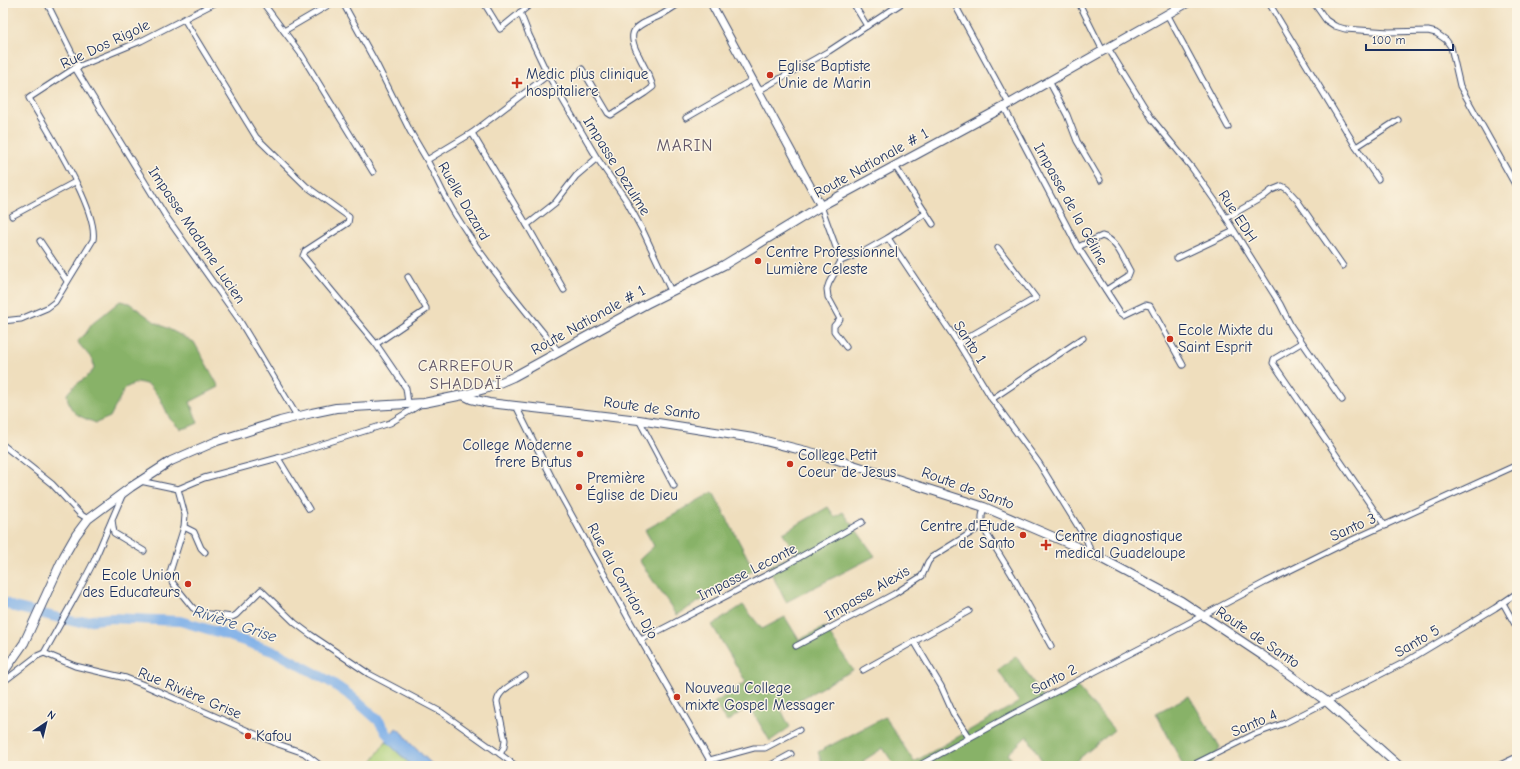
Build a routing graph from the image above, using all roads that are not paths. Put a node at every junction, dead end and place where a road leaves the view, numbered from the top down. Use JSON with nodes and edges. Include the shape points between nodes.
{"nodes":[{"id":1,"x":46,"y":3,"type":"edge"},
{"id":2,"x":214,"y":3,"type":"edge"},
{"id":3,"x":263,"y":3,"type":"edge"},
{"id":4,"x":332,"y":3,"type":"edge"},
{"id":5,"x":343,"y":3,"type":"edge"},
{"id":6,"x":484,"y":3,"type":"edge"},
{"id":7,"x":532,"y":3,"type":"edge"},
{"id":8,"x":680,"y":3,"type":"edge"},
{"id":9,"x":711,"y":3,"type":"edge"},
{"id":10,"x":853,"y":3,"type":"edge"},
{"id":11,"x":902,"y":3,"type":"edge"},
{"id":12,"x":954,"y":3,"type":"edge"},
{"id":13,"x":1079,"y":3,"type":"edge"},
{"id":14,"x":1188,"y":3,"type":"edge"},
{"id":15,"x":1269,"y":3,"type":"edge"},
{"id":16,"x":1314,"y":3,"type":"edge"},
{"id":17,"x":520,"y":12,"type":"junction"},
{"id":18,"x":1167,"y":14,"type":"junction"},
{"id":19,"x":184,"y":19,"type":"junction"},
{"id":20,"x":867,"y":26,"type":"junction"},
{"id":21,"x":284,"y":31,"type":"junction"},
{"id":22,"x":1105,"y":50,"type":"junction"},
{"id":23,"x":77,"y":68,"type":"junction"},
{"id":24,"x":582,"y":69,"type":"dead end"},
{"id":25,"x":548,"y":75,"type":"junction"},
{"id":26,"x":752,"y":80,"type":"junction"},
{"id":27,"x":1050,"y":81,"type":"junction"},
{"id":28,"x":758,"y":91,"type":"junction"},
{"id":29,"x":1006,"y":105,"type":"junction"},
{"id":30,"x":686,"y":118,"type":"dead end"},
{"id":31,"x":1398,"y":120,"type":"dead end"},
{"id":32,"x":1228,"y":127,"type":"dead end"},
{"id":33,"x":472,"y":133,"type":"junction"},
{"id":34,"x":1356,"y":147,"type":"junction"},
{"id":35,"x":597,"y":158,"type":"junction"},
{"id":36,"x":427,"y":160,"type":"junction"},
{"id":37,"x":895,"y":166,"type":"junction"},
{"id":38,"x":374,"y":172,"type":"dead end"},
{"id":39,"x":1378,"y":179,"type":"dead end"},
{"id":40,"x":1100,"y":180,"type":"dead end"},
{"id":41,"x":75,"y":182,"type":"junction"},
{"id":42,"x":1517,"y":188,"type":"edge"},
{"id":43,"x":821,"y":206,"type":"junction"},
{"id":44,"x":926,"y":213,"type":"junction"},
{"id":45,"x":12,"y":216,"type":"dead end"},
{"id":46,"x":1226,"y":218,"type":"junction"},
{"id":47,"x":933,"y":224,"type":"dead end"},
{"id":48,"x":527,"y":225,"type":"junction"},
{"id":49,"x":1234,"y":231,"type":"junction"},
{"id":50,"x":888,"y":238,"type":"junction"},
{"id":51,"x":40,"y":241,"type":"dead end"},
{"id":52,"x":1078,"y":247,"type":"junction"},
{"id":53,"x":998,"y":248,"type":"dead end"},
{"id":54,"x":1177,"y":258,"type":"dead end"},
{"id":55,"x":841,"y":261,"type":"junction"},
{"id":56,"x":1343,"y":266,"type":"dead end"},
{"id":57,"x":408,"y":277,"type":"dead end"},
{"id":58,"x":67,"y":281,"type":"junction"},
{"id":59,"x":564,"y":290,"type":"dead end"},
{"id":60,"x":1106,"y":290,"type":"junction"},
{"id":61,"x":671,"y":291,"type":"junction"},
{"id":62,"x":3,"y":321,"type":"edge"},
{"id":63,"x":1083,"y":338,"type":"dead end"},
{"id":64,"x":958,"y":343,"type":"junction"},
{"id":65,"x":1301,"y":343,"type":"junction"},
{"id":66,"x":376,"y":344,"type":"junction"},
{"id":67,"x":846,"y":347,"type":"dead end"},
{"id":68,"x":558,"y":352,"type":"junction"},
{"id":69,"x":1183,"y":365,"type":"dead end"},
{"id":70,"x":463,"y":395,"type":"junction"},
{"id":71,"x":992,"y":399,"type":"junction"},
{"id":72,"x":1342,"y":400,"type":"dead end"},
{"id":73,"x":408,"y":403,"type":"junction"},
{"id":74,"x":424,"y":403,"type":"junction"},
{"id":75,"x":516,"y":406,"type":"junction"},
{"id":76,"x":297,"y":416,"type":"junction"},
{"id":77,"x":639,"y":420,"type":"junction"},
{"id":78,"x":3,"y":445,"type":"edge"},
{"id":79,"x":278,"y":458,"type":"junction"},
{"id":80,"x":1517,"y":465,"type":"edge"},
{"id":81,"x":140,"y":481,"type":"junction"},
{"id":82,"x":674,"y":486,"type":"dead end"},
{"id":83,"x":178,"y":489,"type":"junction"},
{"id":84,"x":123,"y":493,"type":"junction"},
{"id":85,"x":984,"y":507,"type":"junction"},
{"id":86,"x":309,"y":509,"type":"dead end"},
{"id":87,"x":88,"y":519,"type":"junction"},
{"id":88,"x":111,"y":519,"type":"junction"},
{"id":89,"x":862,"y":522,"type":"dead end"},
{"id":90,"x":982,"y":526,"type":"junction"},
{"id":91,"x":1385,"y":526,"type":"junction"},
{"id":92,"x":184,"y":527,"type":"junction"},
{"id":93,"x":144,"y":551,"type":"dead end"},
{"id":94,"x":205,"y":552,"type":"dead end"},
{"id":95,"x":1091,"y":553,"type":"junction"},
{"id":96,"x":1517,"y":593,"type":"edge"},
{"id":97,"x":1503,"y":603,"type":"junction"},
{"id":98,"x":969,"y":611,"type":"dead end"},
{"id":99,"x":1202,"y":615,"type":"junction"},
{"id":100,"x":1517,"y":628,"type":"edge"},
{"id":101,"x":641,"y":640,"type":"junction"},
{"id":102,"x":914,"y":642,"type":"junction"},
{"id":103,"x":796,"y":646,"type":"dead end"},
{"id":104,"x":1052,"y":646,"type":"dead end"},
{"id":105,"x":45,"y":651,"type":"junction"},
{"id":106,"x":863,"y":670,"type":"dead end"},
{"id":107,"x":3,"y":673,"type":"edge"},
{"id":108,"x":525,"y":676,"type":"dead end"},
{"id":109,"x":3,"y":682,"type":"edge"},
{"id":110,"x":1326,"y":702,"type":"junction"},
{"id":111,"x":799,"y":730,"type":"dead end"},
{"id":112,"x":969,"y":738,"type":"junction"},
{"id":113,"x":500,"y":754,"type":"junction"},
{"id":114,"x":791,"y":754,"type":"dead end"},
{"id":115,"x":1517,"y":756,"type":"edge"},
{"id":116,"x":710,"y":760,"type":"junction"},
{"id":117,"x":321,"y":766,"type":"edge"},
{"id":118,"x":516,"y":766,"type":"edge"},
{"id":119,"x":713,"y":766,"type":"edge"},
{"id":120,"x":769,"y":766,"type":"edge"},
{"id":121,"x":918,"y":766,"type":"edge"},
{"id":122,"x":1191,"y":766,"type":"edge"},
{"id":123,"x":1399,"y":766,"type":"edge"},
{"id":124,"x":1498,"y":766,"type":"edge"}],
"edges":[{"from":1,"to":23,"type":"street","name":"Impasse Madame Lucien"},
{"from":2,"to":19,"type":"street","name":"Rue Dos Rigole"},
{"from":3,"to":21,"type":"street"},
{"from":4,"to":21,"type":"street"},
{"from":5,"to":36,"type":"street"},
{"from":6,"to":17,"type":"street","via":[[500,29]]},
{"from":7,"to":17,"type":"street"},
{"from":8,"to":24,"type":"street","via":[[634,29],[632,40],[653,87],[645,93],[610,114]]},
{"from":9,"to":26,"type":"main road"},
{"from":10,"to":20,"type":"street"},
{"from":11,"to":20,"type":"street"},
{"from":12,"to":29,"type":"street","name":"Impasse de la Géline"},
{"from":13,"to":22,"type":"street","name":"Rue EDH"},
{"from":14,"to":18,"type":"main road","name":"Route Nationale # 1"},
{"from":15,"to":34,"type":"street"},
{"from":16,"to":42,"type":"street","via":[[1326,20],[1345,29],[1428,31],[1446,40],[1451,47],[1460,86]]},
{"from":17,"to":25,"type":"street","name":"Impasse Dezulme"},
{"from":18,"to":22,"type":"main road","name":"Route Nationale # 1"},
{"from":18,"to":32,"type":"street"},
{"from":19,"to":23,"type":"street","name":"Rue Dos Rigole","via":[[141,41]]},
{"from":19,"to":66,"type":"street","via":[[256,137],[306,186],[349,217],[348,223],[305,252],[303,256]]},
{"from":20,"to":28,"type":"street","via":[[829,51]]},
{"from":21,"to":38,"type":"street"},
{"from":22,"to":27,"type":"main road","name":"Route Nationale # 1"},
{"from":22,"to":46,"type":"street","name":"Rue EDH","via":[[1152,119],[1192,168]]},
{"from":23,"to":41,"type":"street","name":"Rue Dos Rigole","via":[[29,98]]},
{"from":23,"to":76,"type":"street","name":"Impasse Madame Lucien","via":[[165,215],[238,318]]},
{"from":25,"to":33,"type":"street","name":"Ruelle Dazard"},
{"from":25,"to":35,"type":"street","name":"Impasse Dezulme"},
{"from":26,"to":28,"type":"main road"},
{"from":26,"to":30,"type":"street"},
{"from":27,"to":29,"type":"main road","name":"Route Nationale # 1"},
{"from":27,"to":40,"type":"street","via":[[1078,141]]},
{"from":28,"to":43,"type":"main road"},
{"from":29,"to":37,"type":"main road","name":"Route Nationale # 1"},
{"from":29,"to":52,"type":"street","name":"Impasse de la Géline"},
{"from":31,"to":34,"type":"street"},
{"from":33,"to":36,"type":"street","name":"Ruelle Dazard"},
{"from":33,"to":48,"type":"street"},
{"from":34,"to":39,"type":"street"},
{"from":35,"to":48,"type":"street","via":[[576,176],[555,203]]},
{"from":35,"to":61,"type":"street","name":"Impasse Dezulme","via":[[626,200]]},
{"from":36,"to":68,"type":"street","name":"Ruelle Dazard","via":[[456,216],[506,288]]},
{"from":37,"to":43,"type":"main road","name":"Route Nationale # 1"},
{"from":37,"to":44,"type":"street"},
{"from":41,"to":45,"type":"street"},
{"from":41,"to":58,"type":"street","via":[[94,233],[93,240]]},
{"from":43,"to":55,"type":"street"},
{"from":43,"to":61,"type":"main road","name":"Route Nationale # 1","via":[[724,265]]},
{"from":44,"to":47,"type":"street"},
{"from":44,"to":50,"type":"street"},
{"from":46,"to":49,"type":"street","name":"Rue EDH"},
{"from":46,"to":56,"type":"street","via":[[1282,186],[1297,200]]},
{"from":48,"to":59,"type":"street"},
{"from":49,"to":54,"type":"street"},
{"from":49,"to":65,"type":"street","name":"Rue EDH"},
{"from":50,"to":55,"type":"street"},
{"from":50,"to":64,"type":"street","name":"Santo 1"},
{"from":51,"to":58,"type":"street"},
{"from":52,"to":60,"type":"street","name":"Impasse de la Géline"},
{"from":52,"to":60,"type":"street","via":[[1102,236],[1116,246],[1130,271]]},
{"from":53,"to":64,"type":"street","via":[[1036,298]]},
{"from":55,"to":67,"type":"street","via":[[829,283],[827,294],[840,319],[834,326],[834,332]]},
{"from":57,"to":66,"type":"street","via":[[426,310]]},
{"from":58,"to":62,"type":"street","via":[[55,302],[47,308],[22,319]]},
{"from":60,"to":69,"type":"street","name":"Impasse de la Géline","via":[[1124,315],[1145,305],[1150,306]]},
{"from":61,"to":68,"type":"main road","name":"Route Nationale # 1"},
{"from":63,"to":71,"type":"street"},
{"from":64,"to":71,"type":"street","name":"Santo 1"},
{"from":65,"to":72,"type":"street","name":"Rue EDH"},
{"from":65,"to":91,"type":"street","via":[[1274,359],[1272,363]]},
{"from":66,"to":73,"type":"street","via":[[406,388]]},
{"from":68,"to":70,"type":"main road","name":"Route Nationale # 1","via":[[512,377]]},
{"from":70,"to":74,"type":"main road","name":"Route Nationale # 1"},
{"from":70,"to":75,"type":"main road","name":"Route de Santo","via":[[479,401]]},
{"from":71,"to":95,"type":"street","name":"Santo 1","via":[[1039,464],[1087,541]]},
{"from":73,"to":74,"type":"main road","name":"Route Nationale # 1"},
{"from":73,"to":76,"type":"main road","name":"Route Nationale # 1","via":[[336,408]]},
{"from":74,"to":79,"type":"street","via":[[390,423]]},
{"from":75,"to":77,"type":"main road","name":"Route de Santo"},
{"from":75,"to":101,"type":"street","name":"Rue du Corridor Djo","via":[[560,494]]},
{"from":76,"to":81,"type":"main road","name":"Route Nationale # 1","via":[[217,441],[171,461]]},
{"from":77,"to":82,"type":"street"},
{"from":77,"to":85,"type":"main road","name":"Route de Santo","via":[[761,440],[822,456]]},
{"from":78,"to":87,"type":"street","via":[[52,484]]},
{"from":79,"to":83,"type":"street","via":[[204,478]]},
{"from":79,"to":86,"type":"street"},
{"from":80,"to":91,"type":"street","name":"Santo 3"},
{"from":81,"to":83,"type":"street"},
{"from":81,"to":84,"type":"main road","name":"Route Nationale # 1"},
{"from":83,"to":92,"type":"street","via":[[185,515]]},
{"from":84,"to":87,"type":"main road","name":"Route Nationale # 1"},
{"from":84,"to":88,"type":"street"},
{"from":85,"to":90,"type":"street"},
{"from":85,"to":95,"type":"main road","name":"Route de Santo"},
{"from":87,"to":107,"type":"main road","name":"Route Nationale # 1","via":[[68,549],[24,643]]},
{"from":88,"to":93,"type":"street","via":[[114,533]]},
{"from":88,"to":105,"type":"street","via":[[94,561]]},
{"from":89,"to":101,"type":"street","name":"Impasse Leconte","via":[[786,566]]},
{"from":90,"to":103,"type":"street","name":"Impasse Alexis","via":[[932,557],[922,576],[894,594]]},
{"from":90,"to":104,"type":"street"},
{"from":91,"to":99,"type":"street","name":"Santo 3"},
{"from":92,"to":94,"type":"street","via":[[194,532]]},
{"from":92,"to":113,"type":"street","via":[[170,578],[193,608],[202,613],[232,617],[261,590],[311,635],[369,674],[441,712]]},
{"from":95,"to":99,"type":"main road","name":"Route de Santo","via":[[1180,600]]},
{"from":96,"to":97,"type":"street","name":"Santo 5"},
{"from":97,"to":100,"type":"street"},
{"from":97,"to":110,"type":"street","name":"Santo 5","via":[[1407,661]]},
{"from":98,"to":102,"type":"street"},
{"from":99,"to":110,"type":"main road","name":"Route de Santo"},
{"from":99,"to":112,"type":"street","name":"Santo 2"},
{"from":101,"to":116,"type":"street","name":"Rue du Corridor Djo"},
{"from":102,"to":106,"type":"street"},
{"from":102,"to":112,"type":"street"},
{"from":105,"to":109,"type":"street"},
{"from":105,"to":117,"type":"street","name":"Rue Rivière Grise","via":[[75,666],[144,685],[304,752]]},
{"from":108,"to":113,"type":"street","via":[[497,697],[505,740]]},
{"from":110,"to":122,"type":"street","name":"Santo 4"},
{"from":110,"to":123,"type":"main road","name":"Route de Santo"},
{"from":111,"to":116,"type":"street","via":[[765,748],[754,748]]},
{"from":112,"to":121,"type":"street","name":"Santo 2"},
{"from":113,"to":118,"type":"street"},
{"from":114,"to":120,"type":"street"},
{"from":115,"to":124,"type":"street"},
{"from":116,"to":119,"type":"street","name":"Rue du Corridor Djo"}]}
